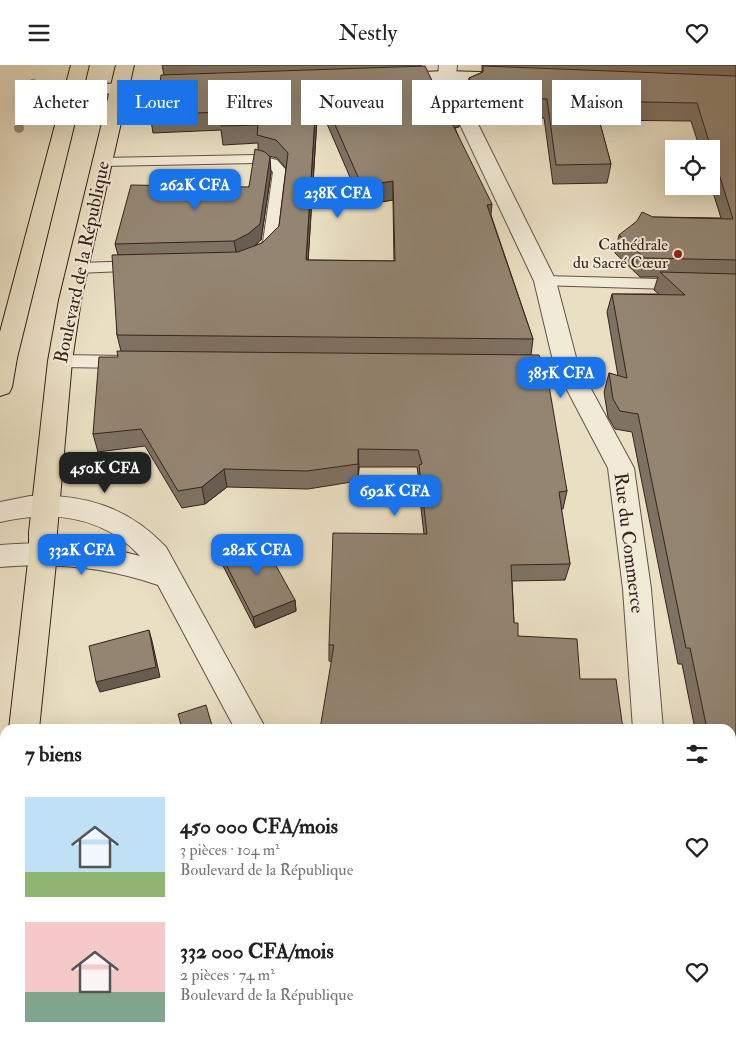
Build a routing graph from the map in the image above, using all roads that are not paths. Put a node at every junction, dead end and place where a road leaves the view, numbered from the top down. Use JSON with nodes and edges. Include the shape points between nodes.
{"nodes":[{"id":1,"x":80,"y":65,"type":"edge"},
{"id":2,"x":447,"y":70,"type":"edge"},
{"id":3,"x":123,"y":77,"type":"edge"},
{"id":4,"x":378,"y":78,"type":"edge"},
{"id":5,"x":531,"y":79,"type":"edge"},
{"id":6,"x":75,"y":80,"type":"edge"},
{"id":7,"x":107,"y":81,"type":"edge"},
{"id":8,"x":208,"y":85,"type":"edge"},
{"id":9,"x":63,"y":125,"type":"edge"},
{"id":10,"x":103,"y":162,"type":"junction"},
{"id":11,"x":249,"y":260,"type":"edge"},
{"id":12,"x":154,"y":266,"type":"edge"},
{"id":13,"x":78,"y":267,"type":"junction"},
{"id":14,"x":545,"y":281,"type":"junction"},
{"id":15,"x":736,"y":286,"type":"edge"},
{"id":16,"x":60,"y":361,"type":"junction"},
{"id":17,"x":139,"y":362,"type":"edge"},
{"id":18,"x":496,"y":364,"type":"edge"},
{"id":19,"x":566,"y":365,"type":"junction"},
{"id":20,"x":0,"y":387,"type":"edge"},
{"id":21,"x":46,"y":506,"type":"junction"},
{"id":22,"x":0,"y":512,"type":"edge"},
{"id":23,"x":43,"y":553,"type":"junction"},
{"id":24,"x":0,"y":556,"type":"edge"},
{"id":25,"x":166,"y":576,"type":"junction"},
{"id":26,"x":25,"y":724,"type":"edge"},
{"id":27,"x":248,"y":724,"type":"edge"},
{"id":28,"x":648,"y":724,"type":"edge"}],
"edges":[{"from":1,"to":6,"type":"highway"},
{"from":2,"to":4,"type":"street"},
{"from":2,"to":5,"type":"street"},
{"from":2,"to":14,"type":"street","name":"Rue du Commerce"},
{"from":3,"to":7,"type":"street"},
{"from":3,"to":8,"type":"street"},
{"from":3,"to":10,"type":"highway","name":"Boulevard de la République"},
{"from":9,"to":20,"type":"highway"},
{"from":10,"to":11,"type":"lane","via":[[256,159],[272,163],[280,171],[271,243]]},
{"from":10,"to":13,"type":"highway","name":"Boulevard de la République"},
{"from":12,"to":13,"type":"lane"},
{"from":13,"to":16,"type":"highway","name":"Boulevard de la République"},
{"from":14,"to":15,"type":"lane"},
{"from":14,"to":19,"type":"street","name":"Rue du Commerce"},
{"from":16,"to":17,"type":"lane"},
{"from":16,"to":21,"type":"highway","name":"Boulevard de la République"},
{"from":18,"to":19,"type":"lane"},
{"from":19,"to":28,"type":"street","name":"Rue du Commerce","via":[[621,469],[637,589]]},
{"from":21,"to":22,"type":"street"},
{"from":21,"to":23,"type":"highway","name":"Boulevard de la République"},
{"from":21,"to":25,"type":"street","via":[[98,514],[121,524],[141,538],[156,555]]},
{"from":23,"to":24,"type":"street"},
{"from":23,"to":25,"type":"street","via":[[107,558]]},
{"from":23,"to":26,"type":"highway","name":"Boulevard de la République"},
{"from":25,"to":27,"type":"street"}]}
